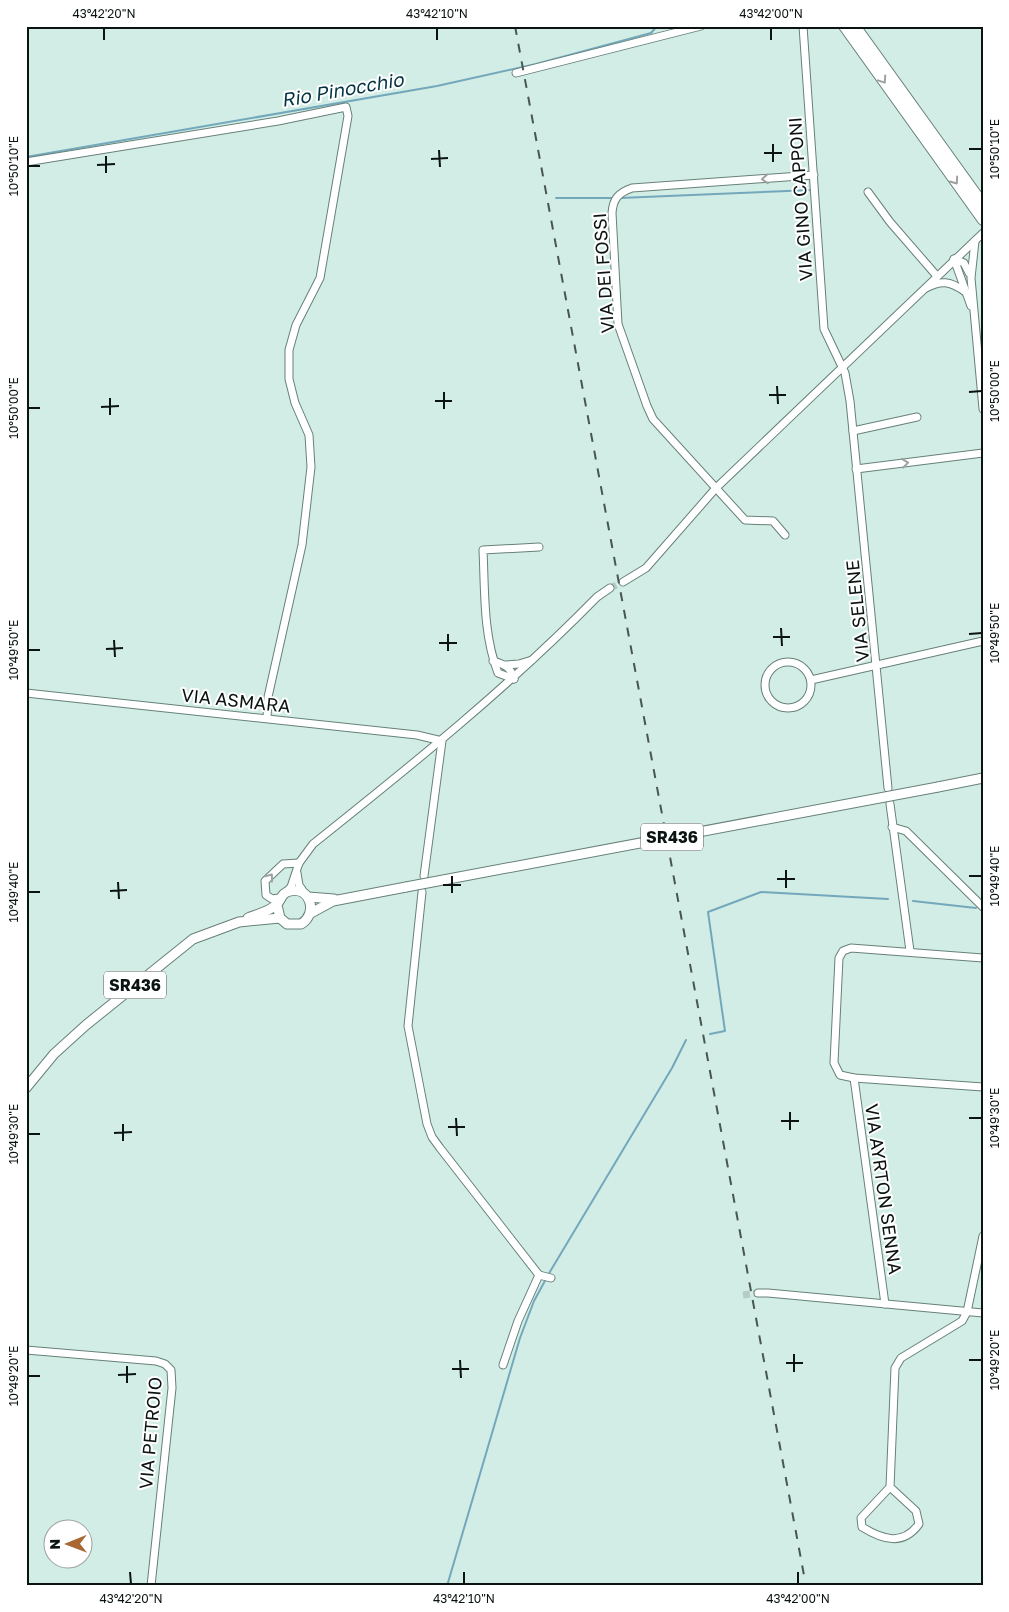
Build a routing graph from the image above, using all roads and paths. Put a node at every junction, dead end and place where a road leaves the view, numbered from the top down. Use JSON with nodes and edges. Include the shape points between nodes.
{"nodes":[{"id":1,"x":701,"y":26,"type":"edge"},
{"id":2,"x":803,"y":26,"type":"edge"},
{"id":3,"x":844,"y":26,"type":"edge"},
{"id":4,"x":855,"y":26,"type":"edge"},
{"id":5,"x":516,"y":74,"type":"dead end"},
{"id":6,"x":931,"y":139,"type":"junction"},
{"id":7,"x":26,"y":162,"type":"edge"},
{"id":8,"x":814,"y":175,"type":"junction"},
{"id":9,"x":868,"y":192,"type":"dead end"},
{"id":10,"x":983,"y":204,"type":"edge"},
{"id":11,"x":983,"y":220,"type":"edge"},
{"id":12,"x":983,"y":233,"type":"edge"},
{"id":13,"x":975,"y":241,"type":"junction"},
{"id":14,"x":954,"y":259,"type":"junction"},
{"id":15,"x":936,"y":275,"type":"junction"},
{"id":16,"x":971,"y":278,"type":"junction"},
{"id":17,"x":965,"y":292,"type":"junction"},
{"id":18,"x":917,"y":293,"type":"junction"},
{"id":19,"x":974,"y":313,"type":"junction"},
{"id":20,"x":842,"y":366,"type":"junction"},
{"id":21,"x":983,"y":409,"type":"edge"},
{"id":22,"x":917,"y":417,"type":"dead end"},
{"id":23,"x":853,"y":431,"type":"junction"},
{"id":24,"x":983,"y":453,"type":"edge"},
{"id":25,"x":856,"y":469,"type":"junction"},
{"id":26,"x":716,"y":488,"type":"junction"},
{"id":27,"x":785,"y":535,"type":"dead end"},
{"id":28,"x":538,"y":548,"type":"dead end"},
{"id":29,"x":623,"y":582,"type":"tunnel mouth"},
{"id":30,"x":610,"y":588,"type":"tunnel mouth"},
{"id":31,"x":983,"y":641,"type":"edge"},
{"id":32,"x":534,"y":659,"type":"junction"},
{"id":33,"x":493,"y":661,"type":"junction"},
{"id":34,"x":506,"y":665,"type":"junction"},
{"id":35,"x":878,"y":666,"type":"junction"},
{"id":36,"x":498,"y":673,"type":"junction"},
{"id":37,"x":514,"y":679,"type":"junction"},
{"id":38,"x":810,"y":680,"type":"junction"},
{"id":39,"x":503,"y":688,"type":"junction"},
{"id":40,"x":26,"y":693,"type":"edge"},
{"id":41,"x":267,"y":718,"type":"junction"},
{"id":42,"x":442,"y":741,"type":"junction"},
{"id":43,"x":983,"y":778,"type":"edge"},
{"id":44,"x":888,"y":788,"type":"dead end"},
{"id":45,"x":890,"y":804,"type":"dead end"},
{"id":46,"x":892,"y":827,"type":"junction"},
{"id":47,"x":298,"y":865,"type":"junction"},
{"id":48,"x":424,"y":876,"type":"dead end"},
{"id":49,"x":422,"y":892,"type":"dead end"},
{"id":50,"x":306,"y":896,"type":"junction"},
{"id":51,"x":280,"y":898,"type":"junction"},
{"id":52,"x":346,"y":898,"type":"junction"},
{"id":53,"x":983,"y":907,"type":"edge"},
{"id":54,"x":311,"y":913,"type":"junction"},
{"id":55,"x":280,"y":918,"type":"junction"},
{"id":56,"x":239,"y":922,"type":"junction"},
{"id":57,"x":910,"y":951,"type":"junction"},
{"id":58,"x":983,"y":958,"type":"edge"},
{"id":59,"x":854,"y":1078,"type":"junction"},
{"id":60,"x":983,"y":1087,"type":"edge"},
{"id":61,"x":26,"y":1088,"type":"edge"},
{"id":62,"x":983,"y":1236,"type":"edge"},
{"id":63,"x":758,"y":1294,"type":"tunnel mouth"},
{"id":64,"x":885,"y":1304,"type":"junction"},
{"id":65,"x":967,"y":1312,"type":"junction"},
{"id":66,"x":983,"y":1313,"type":"edge"},
{"id":67,"x":26,"y":1350,"type":"edge"},
{"id":68,"x":503,"y":1365,"type":"dead end"},
{"id":69,"x":890,"y":1487,"type":"junction"},
{"id":70,"x":151,"y":1586,"type":"edge"}],
"edges":[{"from":1,"to":5,"type":"street"},
{"from":2,"to":8,"type":"street","name":"VIA GINO CAPPONI"},
{"from":3,"to":6,"type":"highway","one_way":true},
{"from":4,"to":6,"type":"highway"},
{"from":6,"to":10,"type":"highway"},
{"from":6,"to":11,"type":"highway","one_way":true},
{"from":7,"to":41,"type":"street","via":[[346,107],[348,116],[320,278],[296,325],[288,359],[295,403],[309,435],[311,467],[302,545],[268,697]]},
{"from":8,"to":20,"type":"street","name":"VIA GINO CAPPONI","via":[[824,329]]},
{"from":8,"to":26,"type":"street","name":"VIA DEI FOSSI","one_way":true,"via":[[632,188],[615,198],[612,213],[621,335],[653,419]]},
{"from":9,"to":15,"type":"street"},
{"from":12,"to":13,"type":"street"},
{"from":13,"to":14,"type":"street"},
{"from":13,"to":16,"type":"street"},
{"from":14,"to":15,"type":"street"},
{"from":14,"to":16,"type":"street","via":[[967,267]]},
{"from":14,"to":17,"type":"street"},
{"from":15,"to":18,"type":"street"},
{"from":16,"to":19,"type":"street"},
{"from":17,"to":18,"type":"street","via":[[954,284],[938,282]]},
{"from":17,"to":19,"type":"street"},
{"from":18,"to":20,"type":"street"},
{"from":19,"to":21,"type":"street"},
{"from":20,"to":23,"type":"street","name":"VIA SELENE"},
{"from":20,"to":26,"type":"street"},
{"from":22,"to":23,"type":"street"},
{"from":23,"to":25,"type":"street","name":"VIA SELENE"},
{"from":25,"to":24,"type":"street","one_way":true},
{"from":25,"to":35,"type":"street","name":"VIA SELENE"},
{"from":26,"to":27,"type":"street","name":"VIA DEI FOSSI","via":[[745,520],[773,521]]},
{"from":26,"to":29,"type":"street","via":[[646,568]]},
{"from":28,"to":33,"type":"street","via":[[483,550],[486,622]]},
{"from":30,"to":32,"type":"street"},
{"from":31,"to":35,"type":"street"},
{"from":32,"to":34,"type":"street"},
{"from":32,"to":37,"type":"street"},
{"from":33,"to":34,"type":"street"},
{"from":33,"to":36,"type":"street"},
{"from":34,"to":37,"type":"street"},
{"from":35,"to":38,"type":"street"},
{"from":35,"to":44,"type":"street","name":"VIA SELENE"},
{"from":36,"to":37,"type":"street"},
{"from":36,"to":39,"type":"street"},
{"from":37,"to":39,"type":"street"},
{"from":38,"to":38,"type":"street","via":[[802,667],[788,662],[773,668],[768,674],[768,696],[779,706],[800,705],[809,694]]},
{"from":39,"to":42,"type":"street"},
{"from":40,"to":41,"type":"street","name":"VIA ASMARA"},
{"from":41,"to":42,"type":"street","name":"VIA ASMARA","via":[[417,735]]},
{"from":42,"to":47,"type":"street","via":[[313,844]]},
{"from":42,"to":48,"type":"street"},
{"from":43,"to":52,"type":"main road","number":"SR436","bridge":true},
{"from":45,"to":46,"type":"street"},
{"from":46,"to":53,"type":"street","via":[[906,831]]},
{"from":46,"to":57,"type":"street"},
{"from":47,"to":50,"type":"street","via":[[299,885]]},
{"from":47,"to":51,"type":"street","via":[[291,887]]},
{"from":51,"to":47,"type":"street","one_way":true,"via":[[272,899],[266,895],[265,881],[283,864]]},
{"from":49,"to":68,"type":"street","via":[[408,1026],[429,1131],[544,1277],[518,1321]]},
{"from":50,"to":51,"type":"main road","number":"SR436","via":[[295,890]]},
{"from":50,"to":52,"type":"main road","number":"SR436"},
{"from":50,"to":54,"type":"main road"},
{"from":51,"to":55,"type":"main road"},
{"from":51,"to":56,"type":"main road","number":"SR436"},
{"from":52,"to":54,"type":"main road","number":"SR436"},
{"from":54,"to":55,"type":"main road","number":"SR436","via":[[296,925],[287,924]]},
{"from":55,"to":56,"type":"main road","number":"SR436"},
{"from":56,"to":61,"type":"main road","number":"SR436","via":[[193,939],[74,1036]]},
{"from":57,"to":58,"type":"street","name":"VIA AYRTON SENNA"},
{"from":57,"to":59,"type":"street","name":"VIA AYRTON SENNA","via":[[851,948],[843,951],[839,958],[834,1063],[840,1075]]},
{"from":59,"to":60,"type":"street","name":"VIA AYRTON SENNA"},
{"from":59,"to":64,"type":"street","name":"VIA AYRTON SENNA"},
{"from":62,"to":65,"type":"street"},
{"from":63,"to":64,"type":"street","via":[[768,1292]]},
{"from":64,"to":65,"type":"street"},
{"from":65,"to":66,"type":"street"},
{"from":65,"to":69,"type":"street","via":[[962,1321],[901,1358],[894,1368]]},
{"from":67,"to":70,"type":"street","name":"VIA PETROIO","via":[[156,1361],[171,1370],[172,1388]]},
{"from":69,"to":69,"type":"street","via":[[916,1511],[920,1524],[912,1535],[896,1539],[877,1536],[862,1527],[861,1518]]}]}
